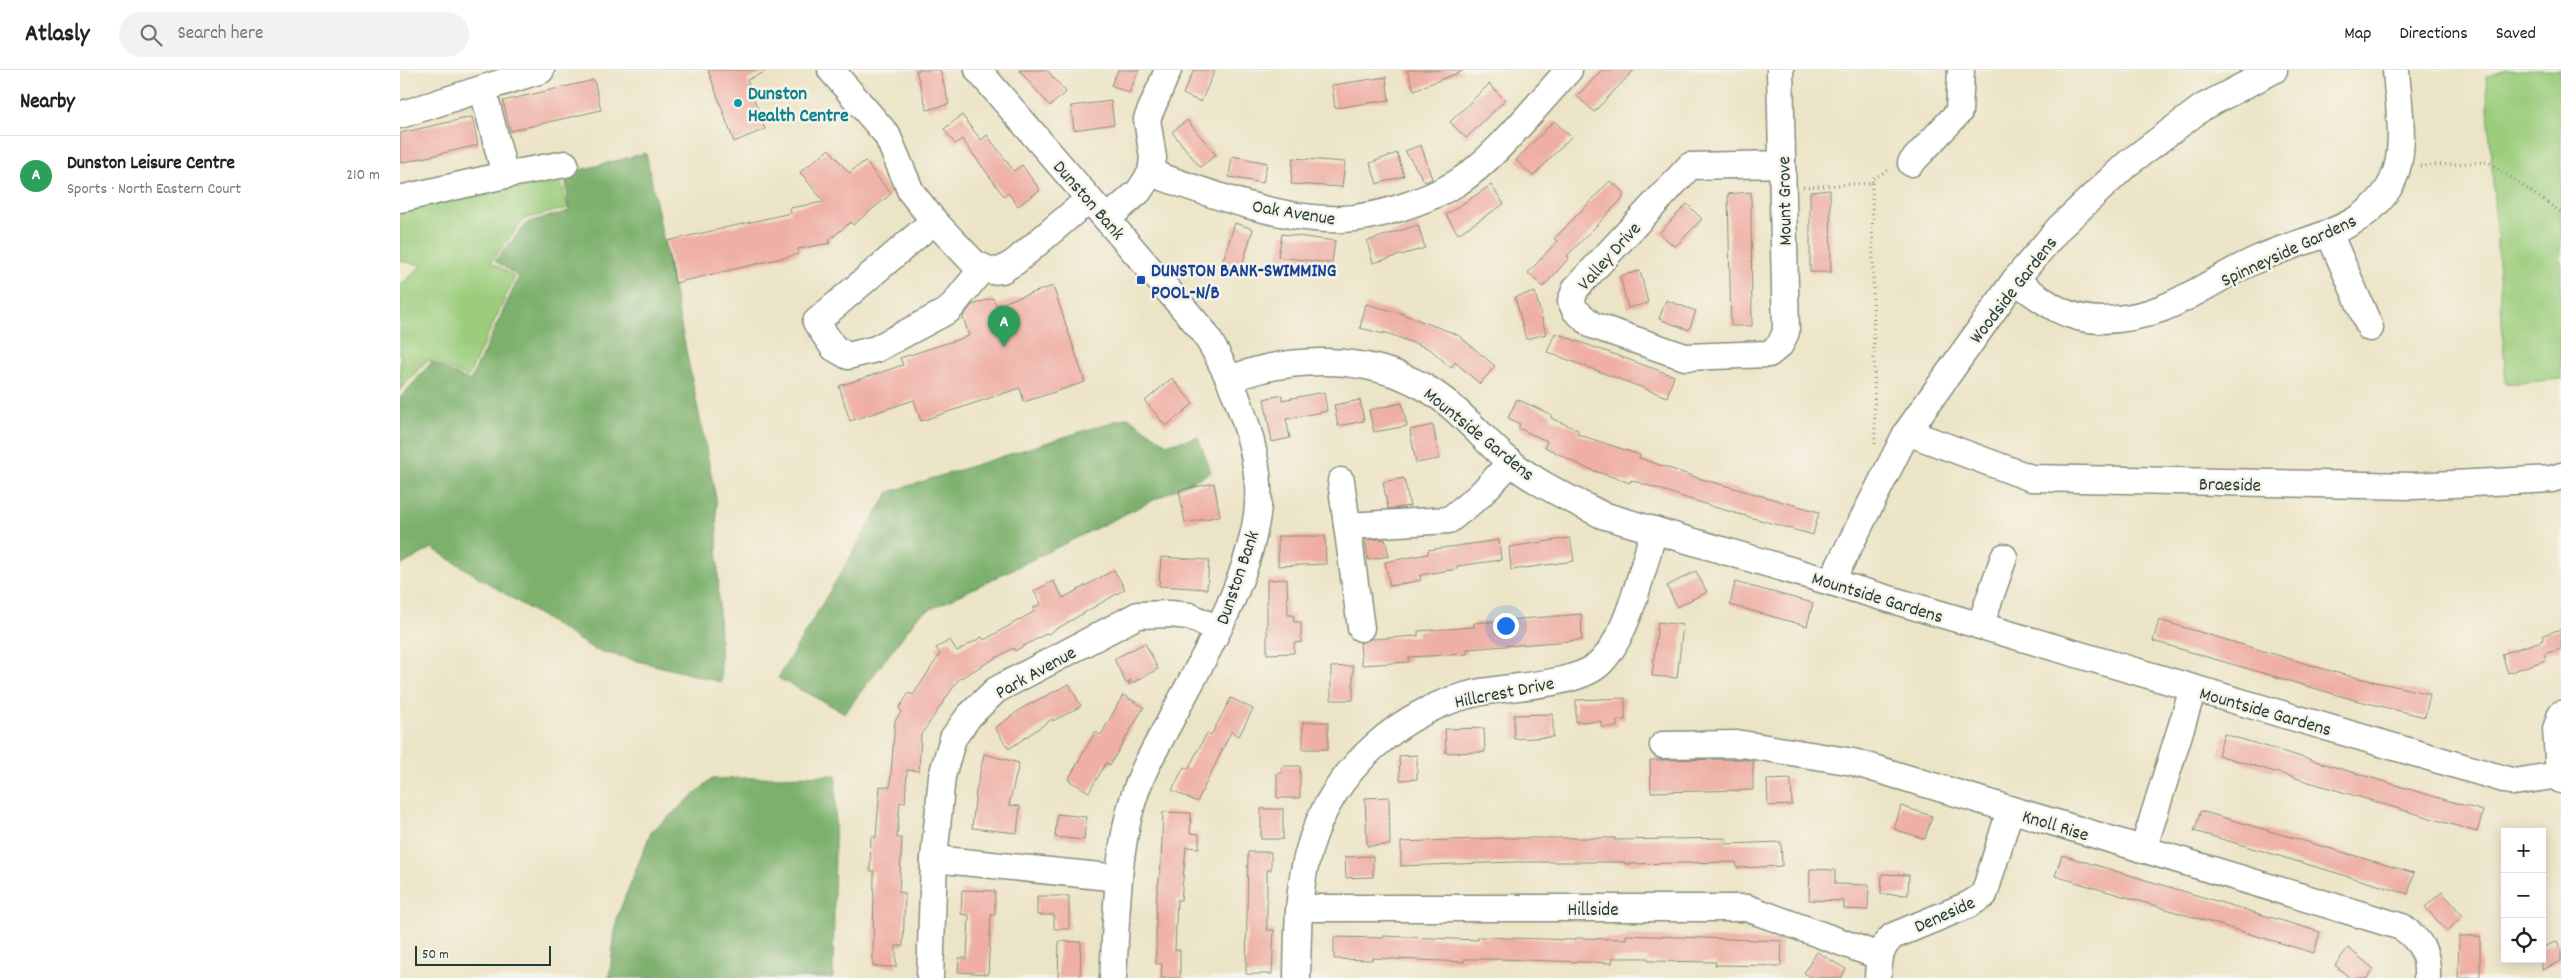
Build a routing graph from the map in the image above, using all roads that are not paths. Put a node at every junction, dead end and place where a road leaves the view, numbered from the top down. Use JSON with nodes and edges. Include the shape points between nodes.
{"nodes":[{"id":1,"x":978,"y":70,"type":"edge"},
{"id":2,"x":1168,"y":70,"type":"edge"},
{"id":3,"x":1569,"y":70,"type":"edge"},
{"id":4,"x":1780,"y":70,"type":"edge"},
{"id":5,"x":1961,"y":70,"type":"edge"},
{"id":6,"x":2274,"y":70,"type":"edge"},
{"id":7,"x":2396,"y":70,"type":"edge"},
{"id":8,"x":530,"y":72,"type":"edge"},
{"id":9,"x":840,"y":80,"type":"edge"},
{"id":10,"x":483,"y":90,"type":"junction"},
{"id":11,"x":400,"y":115,"type":"edge"},
{"id":12,"x":1911,"y":163,"type":"road end"},
{"id":13,"x":565,"y":164,"type":"dead end"},
{"id":14,"x":1151,"y":173,"type":"junction"},
{"id":15,"x":504,"y":175,"type":"junction"},
{"id":16,"x":1782,"y":176,"type":"junction"},
{"id":17,"x":1089,"y":198,"type":"junction"},
{"id":18,"x":400,"y":199,"type":"edge"},
{"id":19,"x":1107,"y":219,"type":"junction"},
{"id":20,"x":934,"y":221,"type":"junction"},
{"id":21,"x":2330,"y":233,"type":"junction"},
{"id":22,"x":982,"y":269,"type":"junction"},
{"id":23,"x":2015,"y":280,"type":"junction"},
{"id":24,"x":2370,"y":328,"type":"dead end"},
{"id":25,"x":1786,"y":332,"type":"joint"},
{"id":26,"x":1230,"y":379,"type":"junction"},
{"id":27,"x":1906,"y":432,"type":"junction"},
{"id":28,"x":1511,"y":462,"type":"junction"},
{"id":29,"x":2561,"y":476,"type":"edge"},
{"id":30,"x":1341,"y":481,"type":"dead end"},
{"id":31,"x":1347,"y":526,"type":"junction"},
{"id":32,"x":1654,"y":530,"type":"junction"},
{"id":33,"x":2004,"y":557,"type":"dead end"},
{"id":34,"x":1831,"y":582,"type":"junction"},
{"id":35,"x":1980,"y":626,"type":"junction"},
{"id":36,"x":1361,"y":628,"type":"dead end"},
{"id":37,"x":1218,"y":629,"type":"junction"},
{"id":38,"x":2193,"y":689,"type":"junction"},
{"id":39,"x":2561,"y":714,"type":"edge"},
{"id":40,"x":1663,"y":745,"type":"dead end"},
{"id":41,"x":2560,"y":778,"type":"edge"},
{"id":42,"x":2010,"y":810,"type":"junction"},
{"id":43,"x":2143,"y":850,"type":"junction"},
{"id":44,"x":934,"y":859,"type":"junction"},
{"id":45,"x":1119,"y":878,"type":"junction"},
{"id":46,"x":1298,"y":908,"type":"junction"},
{"id":47,"x":1879,"y":967,"type":"edge"},
{"id":48,"x":2428,"y":969,"type":"edge"},
{"id":49,"x":930,"y":978,"type":"edge"},
{"id":50,"x":1113,"y":978,"type":"edge"},
{"id":51,"x":1297,"y":978,"type":"edge"}],
"edges":[{"from":1,"to":17,"type":"street","name":"Dunston Bank"},
{"from":2,"to":14,"type":"street","via":[[1147,119],[1153,158]]},
{"from":3,"to":14,"type":"street","name":"Oak Avenue","via":[[1486,160],[1464,177],[1427,197],[1388,211],[1342,220],[1307,217],[1227,200]]},
{"from":4,"to":16,"type":"street","name":"Mount Grove"},
{"from":5,"to":12,"type":"street","via":[[1959,112]]},
{"from":6,"to":23,"type":"street","name":"Woodside Gardens","via":[[2203,107],[2127,164],[2059,228]]},
{"from":7,"to":21,"type":"street","name":"Spinneyside Gardens","via":[[2401,140],[2392,182],[2372,208],[2352,223]]},
{"from":8,"to":10,"type":"street"},
{"from":9,"to":20,"type":"street","via":[[887,135],[912,192]]},
{"from":10,"to":11,"type":"street"},
{"from":10,"to":15,"type":"street"},
{"from":13,"to":15,"type":"street"},
{"from":14,"to":19,"type":"street","via":[[1139,191]]},
{"from":15,"to":18,"type":"street"},
{"from":16,"to":25,"type":"street","name":"Mount Grove"},
{"from":16,"to":25,"type":"street","name":"Valley Drive","via":[[1690,166],[1576,288],[1571,301],[1575,310],[1592,325],[1686,357],[1769,354],[1780,346]]},
{"from":17,"to":19,"type":"street","name":"Dunston Bank"},
{"from":17,"to":22,"type":"street","via":[[1016,262],[1002,270]]},
{"from":19,"to":26,"type":"street","name":"Dunston Bank","via":[[1188,311]]},
{"from":20,"to":22,"type":"street"},
{"from":20,"to":22,"type":"street","via":[[816,322],[834,348],[848,356],[876,349],[949,310]]},
{"from":21,"to":23,"type":"street","name":"Spinneyside Gardens","via":[[2258,258],[2160,311],[2131,318],[2100,320],[2057,311]]},
{"from":21,"to":24,"type":"street"},
{"from":23,"to":27,"type":"street","name":"Woodside Gardens"},
{"from":26,"to":28,"type":"street","name":"Mountside Gardens","via":[[1295,362],[1348,364],[1384,371],[1425,387],[1469,421]]},
{"from":26,"to":37,"type":"street","name":"Dunston Bank","via":[[1251,447],[1258,490],[1257,512],[1247,559]]},
{"from":27,"to":29,"type":"street","name":"Braeside","via":[[2031,478],[2413,486]]},
{"from":27,"to":34,"type":"street","name":"Woodside Gardens"},
{"from":28,"to":31,"type":"street","via":[[1479,496],[1450,520]]},
{"from":28,"to":32,"type":"street","name":"Mountside Gardens","via":[[1602,515]]},
{"from":30,"to":31,"type":"street"},
{"from":31,"to":36,"type":"street"},
{"from":32,"to":34,"type":"street","name":"Mountside Gardens"},
{"from":32,"to":46,"type":"street","name":"Hillcrest Drive","via":[[1631,607],[1612,650],[1598,665],[1577,677],[1459,697],[1424,712],[1380,741],[1342,780],[1308,850]]},
{"from":33,"to":35,"type":"street"},
{"from":34,"to":35,"type":"street","name":"Mountside Gardens"},
{"from":35,"to":38,"type":"street","name":"Mountside Gardens"},
{"from":37,"to":44,"type":"street","name":"Park Avenue","via":[[1189,616],[1138,615],[996,690],[969,716],[953,738],[942,776]]},
{"from":37,"to":45,"type":"street","name":"Dunston Bank","via":[[1140,780],[1130,813]]},
{"from":38,"to":41,"type":"street","name":"Mountside Gardens","via":[[2514,782]]},
{"from":38,"to":43,"type":"street"},
{"from":39,"to":41,"type":"street","via":[[2556,729]]},
{"from":40,"to":42,"type":"street","name":"Knoll Rise","via":[[1742,744],[1853,762]]},
{"from":42,"to":43,"type":"street","name":"Knoll Rise"},
{"from":42,"to":47,"type":"street","name":"Deneside","via":[[1984,895],[1968,905],[1893,936],[1884,944]]},
{"from":43,"to":48,"type":"street","name":"Knoll Rise","via":[[2402,927],[2417,938]]},
{"from":44,"to":45,"type":"street"},
{"from":44,"to":49,"type":"street","name":"Park Avenue"},
{"from":45,"to":50,"type":"street","name":"Dunston Bank"},
{"from":46,"to":47,"type":"street","name":"Hillside","via":[[1747,908]]},
{"from":46,"to":51,"type":"street","name":"Hillcrest Drive"}]}
